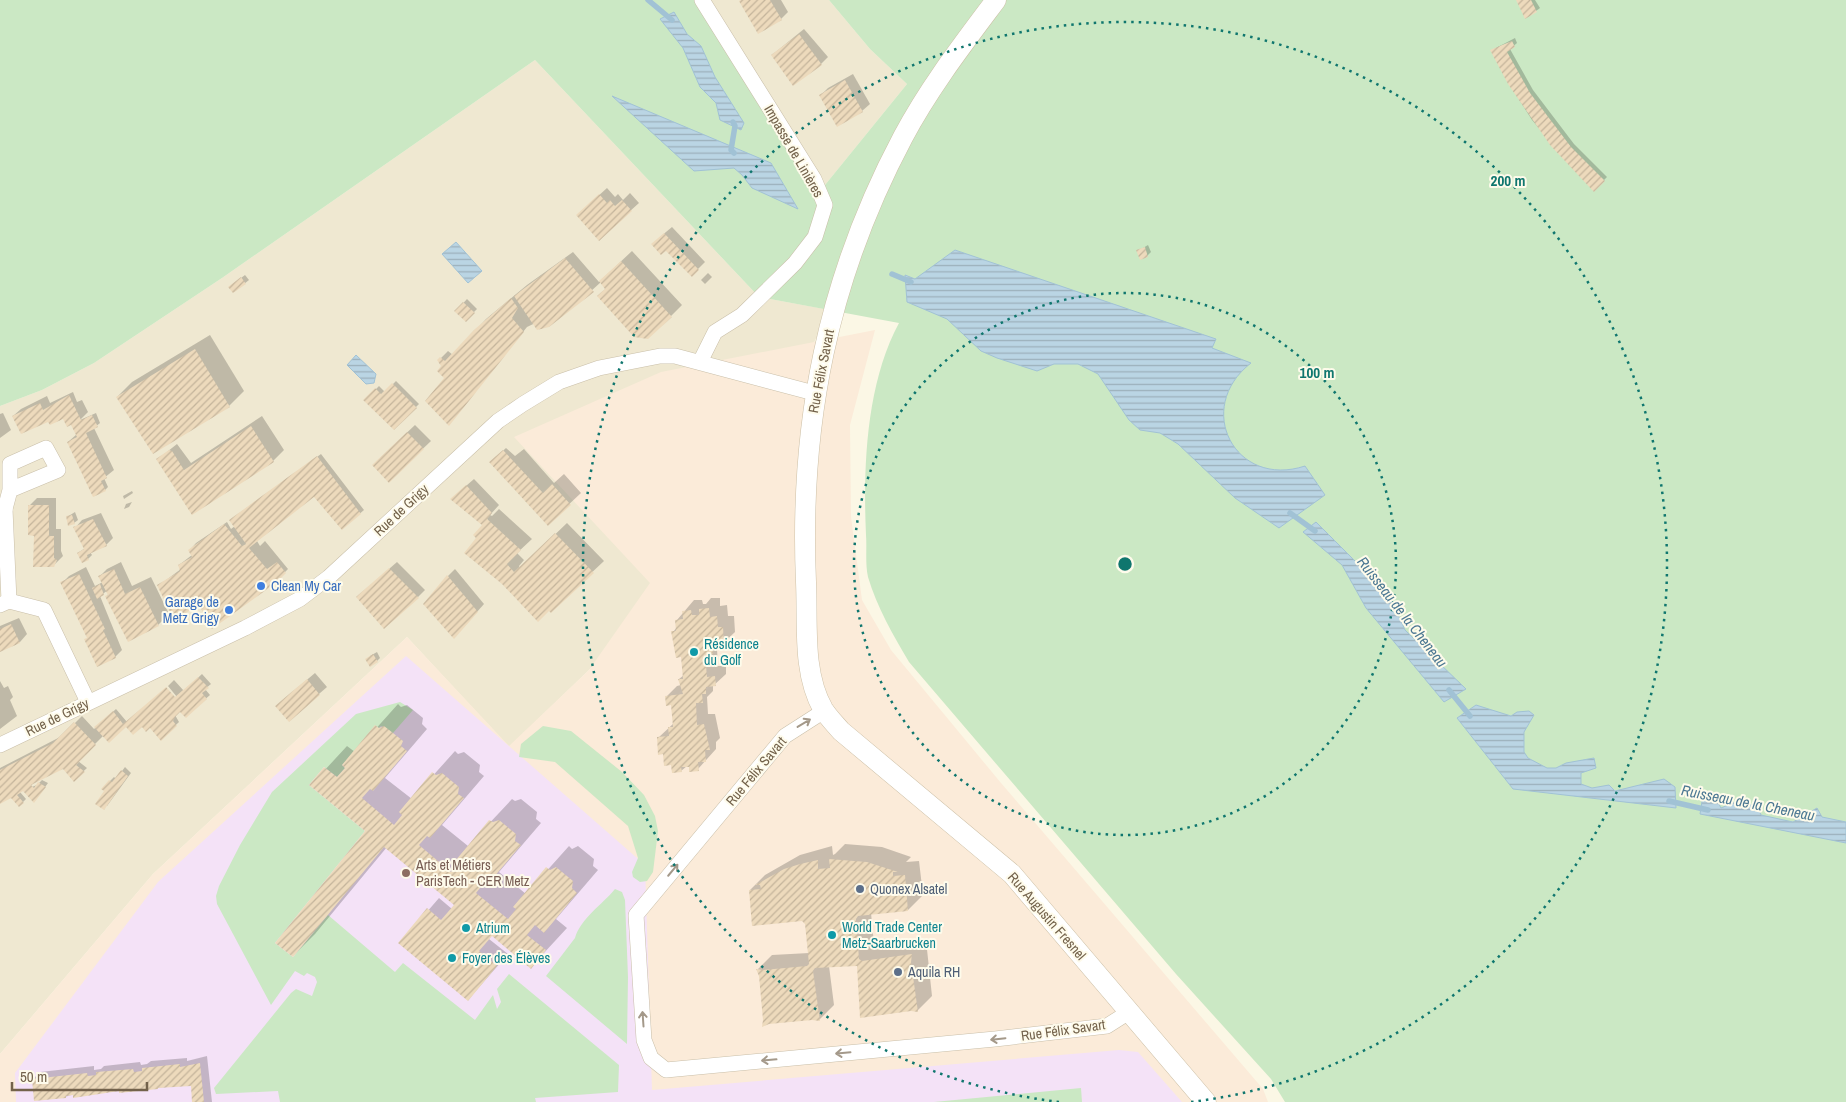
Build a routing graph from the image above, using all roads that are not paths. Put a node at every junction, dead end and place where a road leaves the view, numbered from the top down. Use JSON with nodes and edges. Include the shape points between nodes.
{"nodes":[{"id":1,"x":702,"y":0,"type":"edge"},
{"id":2,"x":996,"y":0,"type":"edge"},
{"id":3,"x":700,"y":362,"type":"junction"},
{"id":4,"x":814,"y":393,"type":"junction"},
{"id":5,"x":10,"y":490,"type":"dead end"},
{"id":6,"x":3,"y":509,"type":"edge"},
{"id":7,"x":4,"y":603,"type":"edge"},
{"id":8,"x":88,"y":702,"type":"junction"},
{"id":9,"x":824,"y":710,"type":"junction"},
{"id":10,"x":0,"y":744,"type":"edge"},
{"id":11,"x":1129,"y":1012,"type":"junction"},
{"id":12,"x":1206,"y":1102,"type":"edge"}],
"edges":[{"from":1,"to":3,"type":"street","name":"Impasse de Linières","via":[[814,179],[825,205],[815,237],[742,315],[715,332]]},
{"from":2,"to":4,"type":"street","name":"Rue Félix Savart","via":[[959,48],[916,114],[858,232]]},
{"from":3,"to":4,"type":"street","name":"Rue de Grigy"},
{"from":3,"to":8,"type":"street","name":"Rue de Grigy","via":[[660,356],[599,368],[559,382],[498,421],[329,577],[300,599]]},
{"from":4,"to":9,"type":"street","name":"Rue Félix Savart","via":[[806,465],[804,534],[810,670]]},
{"from":5,"to":6,"type":"street"},
{"from":6,"to":7,"type":"street"},
{"from":7,"to":8,"type":"street","via":[[44,610]]},
{"from":8,"to":10,"type":"street","name":"Rue de Grigy"},
{"from":9,"to":11,"type":"street","name":"Rue Augustin Fresnel","via":[[864,752],[1012,874]]},
{"from":11,"to":9,"type":"street","name":"Rue Félix Savart","one_way":true,"via":[[1107,1026],[995,1039],[666,1070],[651,1058],[644,1040],[636,915],[785,736]]},
{"from":11,"to":12,"type":"street","name":"Rue Augustin Fresnel"}]}
